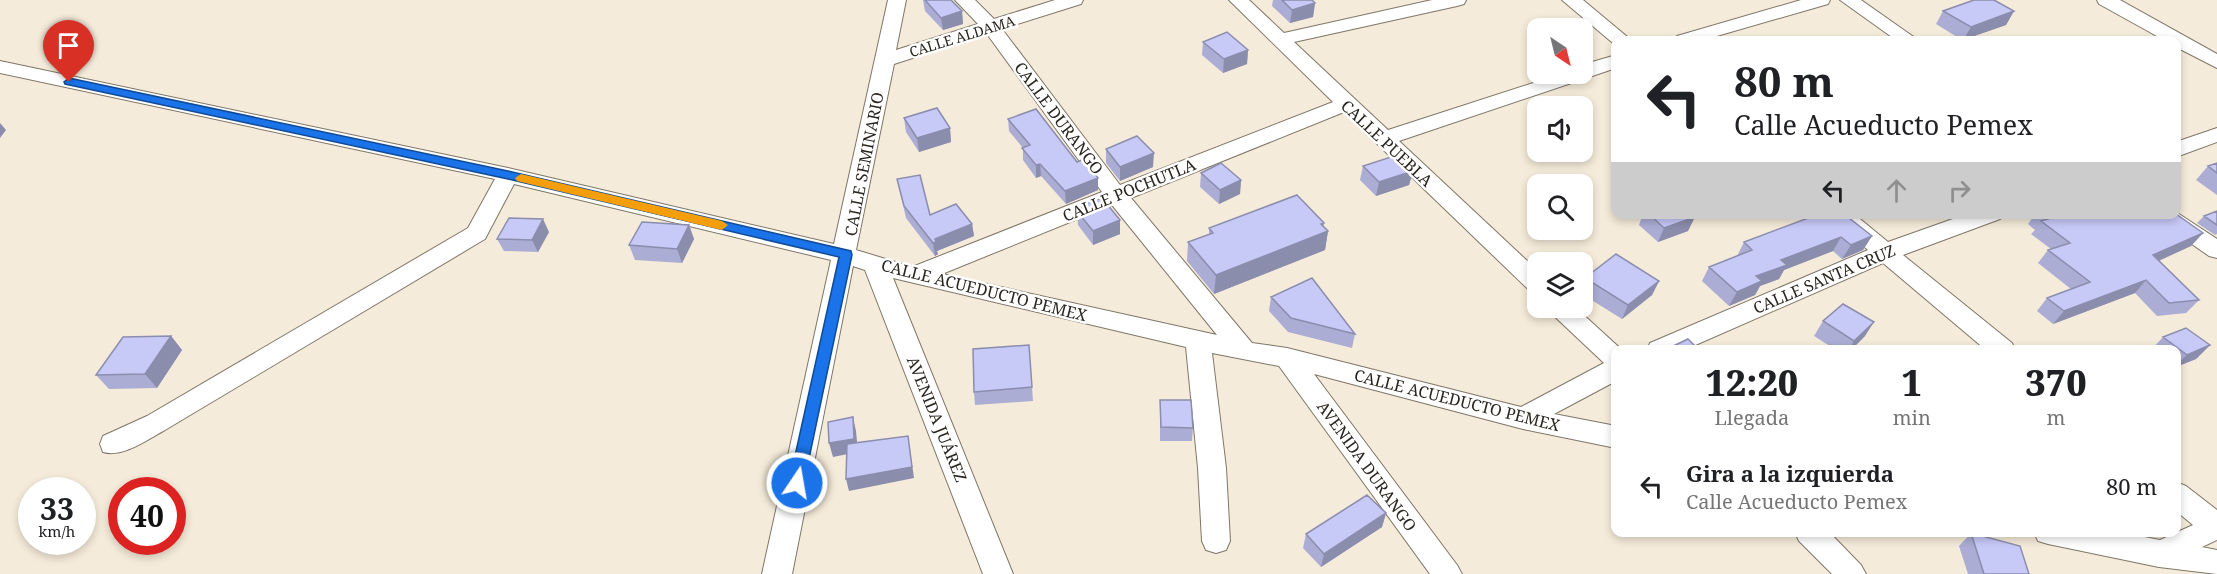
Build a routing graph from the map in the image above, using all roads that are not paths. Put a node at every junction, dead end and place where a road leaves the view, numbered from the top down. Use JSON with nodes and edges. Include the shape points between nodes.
{"nodes":[{"id":1,"x":897,"y":0,"type":"edge"},
{"id":2,"x":964,"y":0,"type":"edge"},
{"id":3,"x":1074,"y":0,"type":"edge"},
{"id":4,"x":1238,"y":0,"type":"edge"},
{"id":5,"x":1457,"y":0,"type":"edge"},
{"id":6,"x":1571,"y":0,"type":"edge"},
{"id":7,"x":1821,"y":0,"type":"edge"},
{"id":8,"x":1850,"y":0,"type":"edge"},
{"id":9,"x":2106,"y":0,"type":"edge"},
{"id":10,"x":992,"y":28,"type":"junction"},
{"id":11,"x":1616,"y":36,"type":"edge"},
{"id":12,"x":1698,"y":36,"type":"edge"},
{"id":13,"x":1902,"y":36,"type":"edge"},
{"id":14,"x":2170,"y":36,"type":"edge"},
{"id":15,"x":1279,"y":40,"type":"junction"},
{"id":16,"x":2181,"y":42,"type":"edge"},
{"id":17,"x":885,"y":60,"type":"junction"},
{"id":18,"x":2217,"y":62,"type":"edge"},
{"id":19,"x":1611,"y":63,"type":"edge"},
{"id":20,"x":0,"y":67,"type":"edge"},
{"id":21,"x":1593,"y":69,"type":"edge"},
{"id":22,"x":1548,"y":84,"type":"edge"},
{"id":23,"x":1346,"y":104,"type":"junction"},
{"id":24,"x":2217,"y":135,"type":"edge"},
{"id":25,"x":1384,"y":139,"type":"junction"},
{"id":26,"x":2181,"y":148,"type":"edge"},
{"id":27,"x":508,"y":175,"type":"junction"},
{"id":28,"x":1116,"y":195,"type":"junction"},
{"id":29,"x":1845,"y":219,"type":"edge"},
{"id":30,"x":1978,"y":219,"type":"edge"},
{"id":31,"x":2171,"y":219,"type":"edge"},
{"id":32,"x":2217,"y":250,"type":"edge"},
{"id":33,"x":1886,"y":252,"type":"junction"},
{"id":34,"x":846,"y":255,"type":"junction"},
{"id":35,"x":875,"y":264,"type":"junction"},
{"id":36,"x":1527,"y":275,"type":"edge"},
{"id":37,"x":913,"y":276,"type":"junction"},
{"id":38,"x":1572,"y":318,"type":"edge"},
{"id":39,"x":1198,"y":340,"type":"junction"},
{"id":40,"x":1671,"y":345,"type":"edge"},
{"id":41,"x":1997,"y":345,"type":"edge"},
{"id":42,"x":1244,"y":351,"type":"junction"},
{"id":43,"x":1611,"y":354,"type":"edge"},
{"id":44,"x":1287,"y":358,"type":"junction"},
{"id":45,"x":1611,"y":372,"type":"edge"},
{"id":46,"x":1523,"y":418,"type":"junction"},
{"id":47,"x":1611,"y":436,"type":"edge"},
{"id":48,"x":113,"y":444,"type":"dead end"},
{"id":49,"x":2181,"y":498,"type":"edge"},
{"id":50,"x":2217,"y":527,"type":"edge"},
{"id":51,"x":1814,"y":537,"type":"edge"},
{"id":52,"x":2073,"y":537,"type":"edge"},
{"id":53,"x":1216,"y":541,"type":"dead end"},
{"id":54,"x":2158,"y":554,"type":"junction"},
{"id":55,"x":2217,"y":563,"type":"edge"},
{"id":56,"x":777,"y":574,"type":"edge"},
{"id":57,"x":998,"y":574,"type":"edge"},
{"id":58,"x":1446,"y":574,"type":"edge"},
{"id":59,"x":1851,"y":574,"type":"edge"}],
"edges":[{"from":1,"to":17,"type":"street","name":"CALLE SEMINARIO"},
{"from":2,"to":10,"type":"street","name":"CALLE DURANGO"},
{"from":3,"to":10,"type":"street","name":"CALLE ALDAMA"},
{"from":4,"to":15,"type":"street","name":"CALLE PUEBLA"},
{"from":5,"to":15,"type":"street"},
{"from":6,"to":11,"type":"street"},
{"from":7,"to":12,"type":"street"},
{"from":8,"to":13,"type":"street"},
{"from":9,"to":14,"type":"street"},
{"from":10,"to":17,"type":"street","name":"CALLE ALDAMA"},
{"from":10,"to":28,"type":"street","name":"CALLE DURANGO"},
{"from":15,"to":23,"type":"street","name":"CALLE PUEBLA"},
{"from":16,"to":18,"type":"street"},
{"from":17,"to":34,"type":"street","name":"CALLE SEMINARIO"},
{"from":19,"to":21,"type":"street"},
{"from":20,"to":27,"type":"street","name":"CALLE ACUEDUCTO PEMEX"},
{"from":22,"to":25,"type":"street"},
{"from":23,"to":25,"type":"street","name":"CALLE PUEBLA"},
{"from":23,"to":28,"type":"street","name":"CALLE POCHUTLA"},
{"from":24,"to":26,"type":"street"},
{"from":25,"to":36,"type":"street","name":"CALLE PUEBLA"},
{"from":27,"to":34,"type":"street","name":"CALLE ACUEDUCTO PEMEX"},
{"from":27,"to":48,"type":"street","via":[[477,233],[156,423]]},
{"from":28,"to":37,"type":"street","name":"CALLE POCHUTLA"},
{"from":28,"to":42,"type":"street","name":"CALLE DURANGO"},
{"from":29,"to":33,"type":"street"},
{"from":30,"to":33,"type":"street","name":"CALLE SANTA CRUZ"},
{"from":31,"to":32,"type":"street"},
{"from":33,"to":40,"type":"street","name":"CALLE SANTA CRUZ"},
{"from":33,"to":41,"type":"street"},
{"from":34,"to":35,"type":"street","name":"CALLE ACUEDUCTO PEMEX"},
{"from":34,"to":56,"type":"street","name":"CALLE SEMINARIO"},
{"from":35,"to":37,"type":"street","name":"CALLE ACUEDUCTO PEMEX"},
{"from":35,"to":57,"type":"street","name":"AVENIDA JUÁREZ"},
{"from":37,"to":39,"type":"street","name":"CALLE ACUEDUCTO PEMEX"},
{"from":38,"to":43,"type":"street"},
{"from":39,"to":42,"type":"street","name":"CALLE ACUEDUCTO PEMEX"},
{"from":39,"to":53,"type":"street"},
{"from":42,"to":44,"type":"street","name":"CALLE ACUEDUCTO PEMEX"},
{"from":44,"to":46,"type":"street","name":"CALLE ACUEDUCTO PEMEX"},
{"from":44,"to":58,"type":"street","name":"AVENIDA DURANGO"},
{"from":45,"to":46,"type":"street"},
{"from":46,"to":47,"type":"street","name":"CALLE ACUEDUCTO PEMEX"},
{"from":49,"to":50,"type":"street"},
{"from":50,"to":54,"type":"street"},
{"from":51,"to":59,"type":"street"},
{"from":52,"to":54,"type":"street"},
{"from":54,"to":55,"type":"street"}]}
